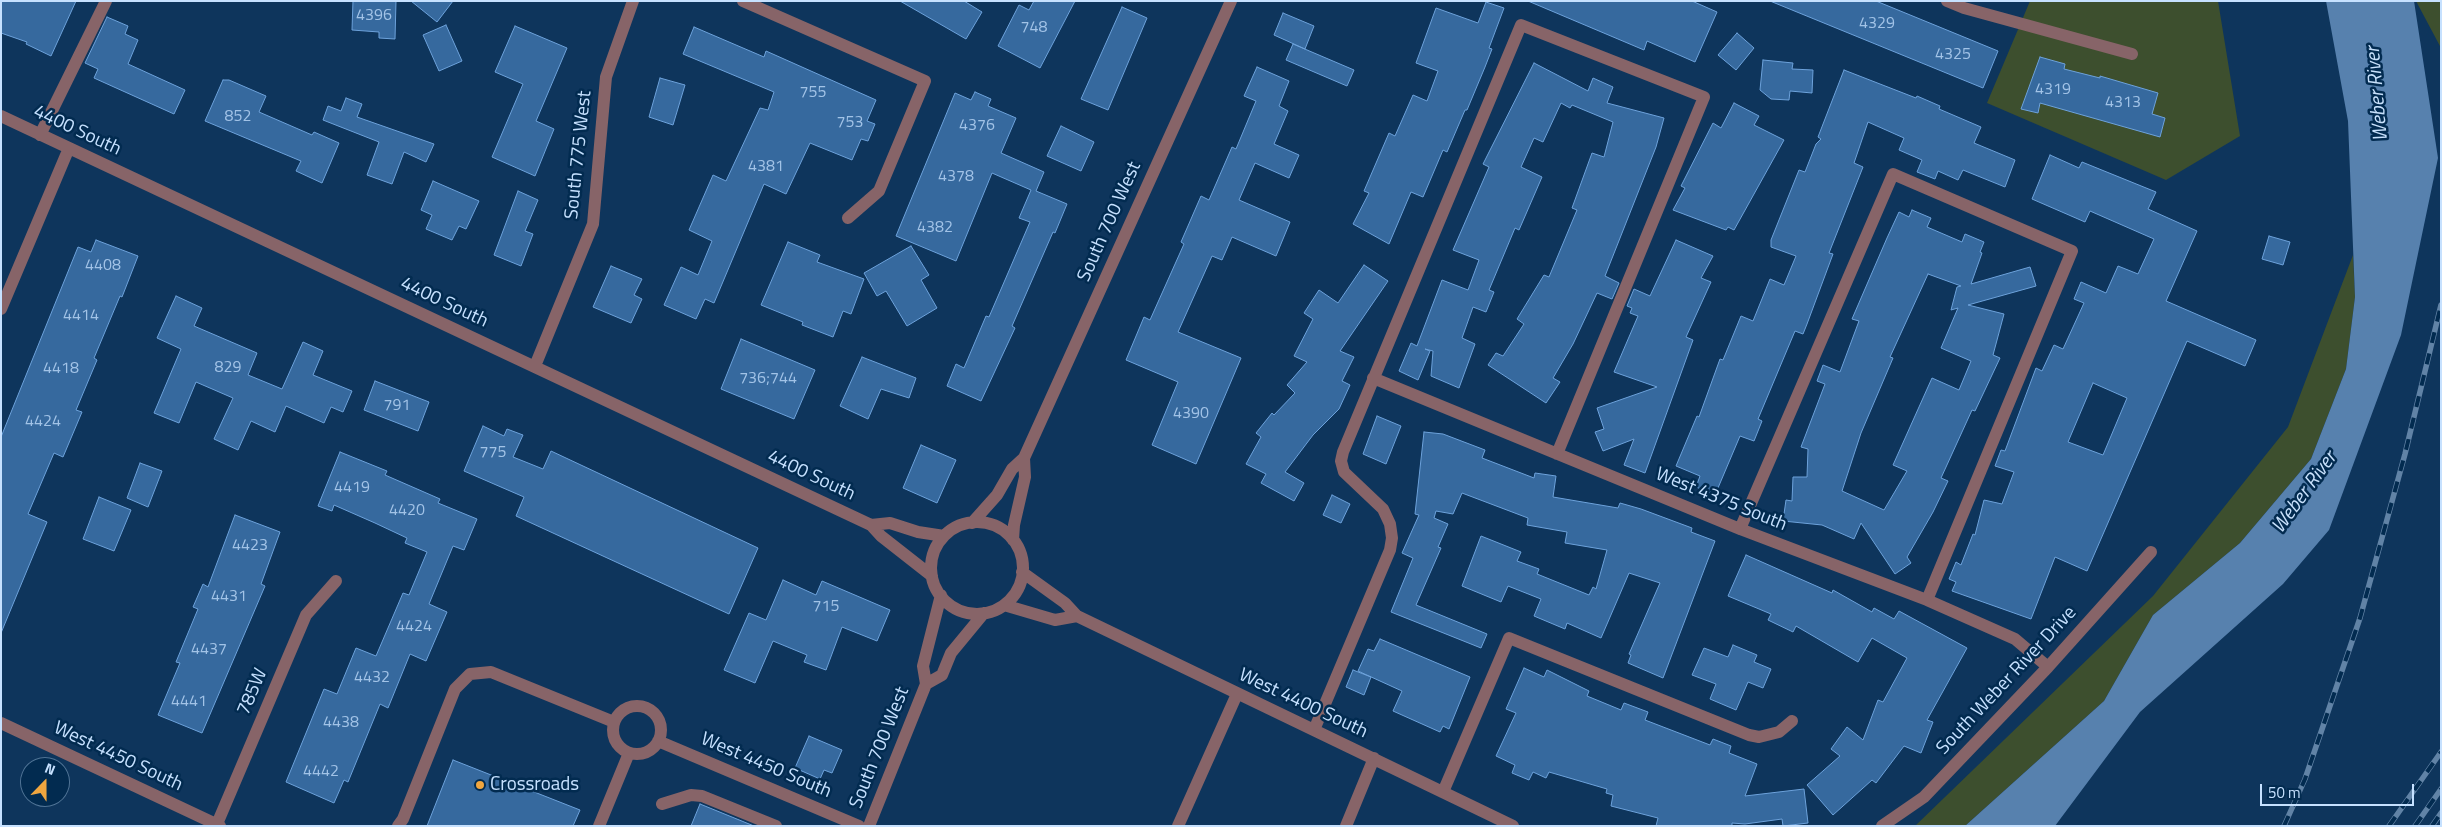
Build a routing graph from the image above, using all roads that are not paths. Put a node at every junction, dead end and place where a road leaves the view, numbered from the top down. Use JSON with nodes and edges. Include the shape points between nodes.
{"nodes":[{"id":1,"x":106,"y":1,"type":"edge"},
{"id":2,"x":633,"y":1,"type":"edge"},
{"id":3,"x":743,"y":1,"type":"edge"},
{"id":4,"x":1231,"y":1,"type":"edge"},
{"id":5,"x":1947,"y":1,"type":"edge"},
{"id":6,"x":2132,"y":54,"type":"dead end"},
{"id":7,"x":1,"y":116,"type":"edge"},
{"id":8,"x":40,"y":135,"type":"junction"},
{"id":9,"x":69,"y":148,"type":"junction"},
{"id":10,"x":848,"y":218,"type":"dead end"},
{"id":11,"x":1,"y":309,"type":"edge"},
{"id":12,"x":535,"y":366,"type":"junction"},
{"id":13,"x":1373,"y":378,"type":"junction"},
{"id":14,"x":1557,"y":454,"type":"junction"},
{"id":15,"x":1024,"y":458,"type":"junction"},
{"id":16,"x":972,"y":523,"type":"junction"},
{"id":17,"x":871,"y":525,"type":"junction"},
{"id":18,"x":1740,"y":529,"type":"junction"},
{"id":19,"x":944,"y":536,"type":"junction"},
{"id":20,"x":1013,"y":540,"type":"junction"},
{"id":21,"x":2151,"y":552,"type":"dead end"},
{"id":22,"x":1022,"y":572,"type":"junction"},
{"id":23,"x":932,"y":576,"type":"junction"},
{"id":24,"x":336,"y":582,"type":"dead end"},
{"id":25,"x":941,"y":595,"type":"junction"},
{"id":26,"x":1927,"y":600,"type":"junction"},
{"id":27,"x":1004,"y":605,"type":"junction"},
{"id":28,"x":984,"y":613,"type":"junction"},
{"id":29,"x":1076,"y":616,"type":"junction"},
{"id":30,"x":2048,"y":667,"type":"junction"},
{"id":31,"x":926,"y":684,"type":"junction"},
{"id":32,"x":1237,"y":694,"type":"junction"},
{"id":33,"x":1792,"y":721,"type":"dead end"},
{"id":34,"x":614,"y":722,"type":"junction"},
{"id":35,"x":1,"y":723,"type":"edge"},
{"id":36,"x":1314,"y":730,"type":"junction"},
{"id":37,"x":658,"y":741,"type":"junction"},
{"id":38,"x":629,"y":753,"type":"junction"},
{"id":39,"x":1374,"y":758,"type":"junction"},
{"id":40,"x":1443,"y":792,"type":"junction"},
{"id":41,"x":662,"y":804,"type":"dead end"},
{"id":42,"x":218,"y":825,"type":"edge"},
{"id":43,"x":398,"y":826,"type":"edge"},
{"id":44,"x":598,"y":826,"type":"edge"},
{"id":45,"x":776,"y":826,"type":"edge"},
{"id":46,"x":859,"y":826,"type":"edge"},
{"id":47,"x":869,"y":826,"type":"edge"},
{"id":48,"x":1178,"y":826,"type":"edge"},
{"id":49,"x":1346,"y":826,"type":"edge"},
{"id":50,"x":1513,"y":826,"type":"edge"},
{"id":51,"x":1882,"y":826,"type":"edge"}],
"edges":[{"from":1,"to":8,"type":"street"},
{"from":2,"to":12,"type":"street","name":"South 775 West","via":[[606,77],[593,224]]},
{"from":3,"to":10,"type":"street","via":[[925,81],[879,191]]},
{"from":4,"to":15,"type":"street","name":"South 700 West"},
{"from":5,"to":6,"type":"street"},
{"from":7,"to":8,"type":"street","name":"4400 South"},
{"from":8,"to":9,"type":"street","name":"4400 South"},
{"from":9,"to":11,"type":"street"},
{"from":9,"to":12,"type":"street","name":"4400 South"},
{"from":12,"to":17,"type":"street","name":"4400 South"},
{"from":13,"to":14,"type":"street","name":"West 4375 South"},
{"from":13,"to":14,"type":"street","via":[[1521,25],[1704,97]]},
{"from":13,"to":36,"type":"street","via":[[1341,461],[1350,479],[1383,509],[1390,524],[1390,550]]},
{"from":14,"to":18,"type":"street","name":"West 4375 South"},
{"from":15,"to":16,"type":"street","name":"South 700 West","via":[[1012,469],[997,496]]},
{"from":15,"to":20,"type":"street","name":"South 700 West","via":[[1025,477]]},
{"from":16,"to":19,"type":"street","via":[[963,524]]},
{"from":16,"to":20,"type":"street","via":[[994,525]]},
{"from":17,"to":19,"type":"street","via":[[890,523]]},
{"from":17,"to":23,"type":"street"},
{"from":18,"to":26,"type":"street","name":"West 4375 South"},
{"from":18,"to":26,"type":"street","via":[[1894,174],[2072,251]]},
{"from":19,"to":23,"type":"street","via":[[931,558]]},
{"from":20,"to":22,"type":"street","via":[[1023,562]]},
{"from":21,"to":30,"type":"street","name":"South Weber River Drive"},
{"from":22,"to":27,"type":"street","via":[[1016,593]]},
{"from":22,"to":29,"type":"street","name":"West 4400 South","via":[[1065,603]]},
{"from":23,"to":25,"type":"street"},
{"from":24,"to":42,"type":"street","name":"785W","via":[[306,616]]},
{"from":25,"to":28,"type":"street","via":[[953,608],[966,613]]},
{"from":25,"to":31,"type":"street","name":"South 700 West","via":[[923,666]]},
{"from":26,"to":30,"type":"street","name":"West 4375 South","via":[[2015,639]]},
{"from":27,"to":28,"type":"street"},
{"from":27,"to":29,"type":"street","via":[[1056,620]]},
{"from":28,"to":31,"type":"street","name":"South 700 West","via":[[952,653],[942,675]]},
{"from":29,"to":32,"type":"street","name":"West 4400 South"},
{"from":30,"to":51,"type":"street","name":"South Weber River Drive","via":[[1924,797]]},
{"from":31,"to":47,"type":"street","name":"South 700 West"},
{"from":32,"to":36,"type":"street","name":"West 4400 South"},
{"from":32,"to":48,"type":"street"},
{"from":33,"to":40,"type":"street","via":[[1778,732],[1749,735],[1509,638]]},
{"from":34,"to":37,"type":"street","via":[[619,714],[634,706],[650,710],[660,723]]},
{"from":34,"to":38,"type":"street","via":[[616,743]]},
{"from":34,"to":43,"type":"street","via":[[491,672],[470,674],[455,689]]},
{"from":35,"to":42,"type":"street","name":"West 4450 South"},
{"from":36,"to":39,"type":"street","name":"West 4400 South"},
{"from":37,"to":38,"type":"street","via":[[644,754]]},
{"from":37,"to":46,"type":"street","name":"West 4450 South"},
{"from":38,"to":44,"type":"street"},
{"from":39,"to":40,"type":"street","name":"West 4400 South"},
{"from":39,"to":49,"type":"street"},
{"from":40,"to":50,"type":"street","name":"West 4400 South"},
{"from":41,"to":45,"type":"street","via":[[691,795],[702,796]]}]}
